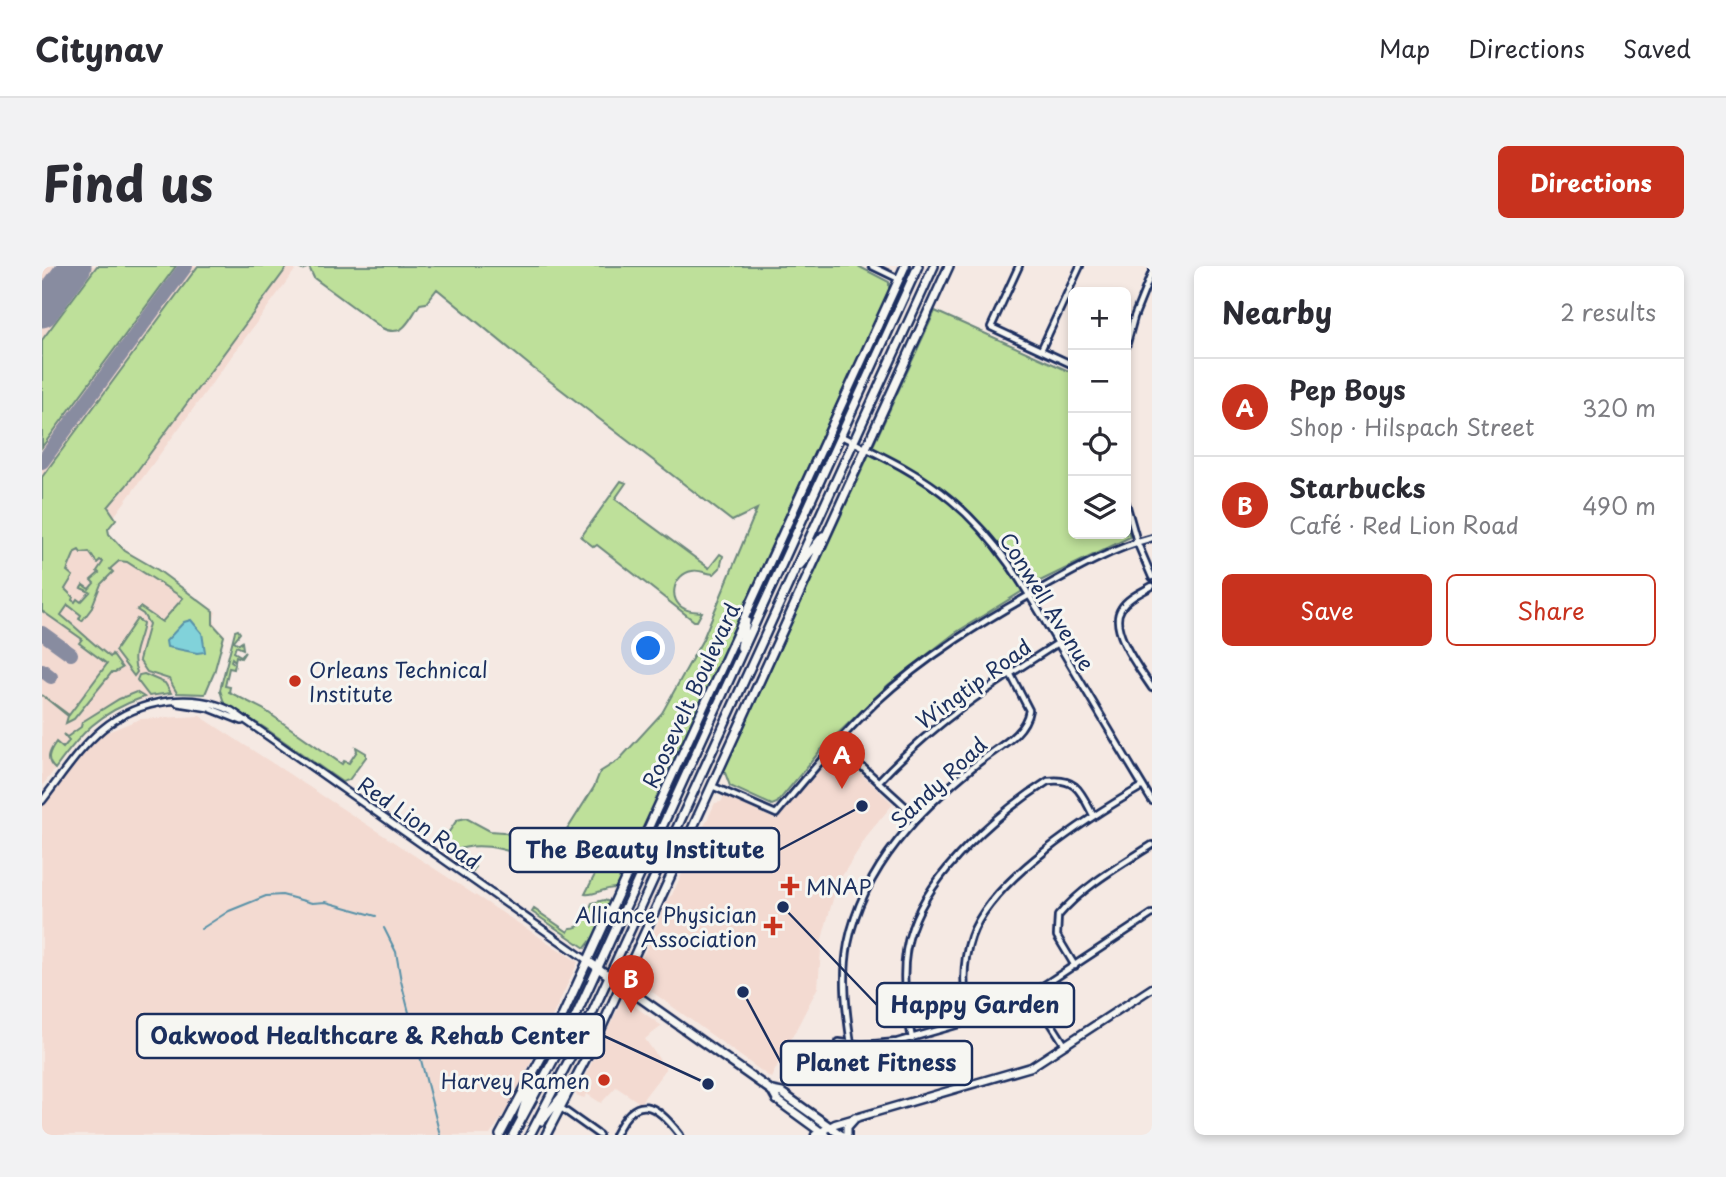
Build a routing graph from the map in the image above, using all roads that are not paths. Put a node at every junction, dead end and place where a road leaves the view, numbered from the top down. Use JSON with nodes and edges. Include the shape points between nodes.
{"nodes":[{"id":1,"x":872,"y":266,"type":"edge"},
{"id":2,"x":905,"y":266,"type":"edge"},
{"id":3,"x":918,"y":266,"type":"edge"},
{"id":4,"x":934,"y":266,"type":"edge"},
{"id":5,"x":949,"y":266,"type":"edge"},
{"id":6,"x":1019,"y":266,"type":"edge"},
{"id":7,"x":1080,"y":266,"type":"edge"},
{"id":8,"x":1152,"y":272,"type":"edge"},
{"id":9,"x":899,"y":279,"type":"junction"},
{"id":10,"x":1131,"y":328,"type":"edge"},
{"id":11,"x":1041,"y":350,"type":"junction"},
{"id":12,"x":1068,"y":363,"type":"edge"},
{"id":13,"x":841,"y":436,"type":"junction"},
{"id":14,"x":853,"y":442,"type":"junction"},
{"id":15,"x":866,"y":449,"type":"junction"},
{"id":16,"x":1131,"y":521,"type":"edge"},
{"id":17,"x":831,"y":525,"type":"junction"},
{"id":18,"x":1152,"y":538,"type":"edge"},
{"id":19,"x":1137,"y":542,"type":"junction"},
{"id":20,"x":792,"y":577,"type":"junction"},
{"id":21,"x":1152,"y":577,"type":"edge"},
{"id":22,"x":1152,"y":586,"type":"edge"},
{"id":23,"x":1030,"y":595,"type":"junction"},
{"id":24,"x":748,"y":610,"type":"junction"},
{"id":25,"x":1058,"y":643,"type":"junction"},
{"id":26,"x":739,"y":659,"type":"junction"},
{"id":27,"x":1010,"y":673,"type":"junction"},
{"id":28,"x":1152,"y":688,"type":"edge"},
{"id":29,"x":162,"y":702,"type":"junction"},
{"id":30,"x":254,"y":728,"type":"junction"},
{"id":31,"x":836,"y":743,"type":"junction"},
{"id":32,"x":878,"y":780,"type":"junction"},
{"id":33,"x":712,"y":786,"type":"junction"},
{"id":34,"x":1143,"y":786,"type":"junction"},
{"id":35,"x":676,"y":795,"type":"junction"},
{"id":36,"x":42,"y":801,"type":"edge"},
{"id":37,"x":1152,"y":801,"type":"edge"},
{"id":38,"x":1093,"y":815,"type":"junction"},
{"id":39,"x":918,"y":818,"type":"junction"},
{"id":40,"x":644,"y":838,"type":"junction"},
{"id":41,"x":1152,"y":845,"type":"edge"},
{"id":42,"x":1152,"y":914,"type":"edge"},
{"id":43,"x":588,"y":961,"type":"junction"},
{"id":44,"x":1076,"y":966,"type":"junction"},
{"id":45,"x":598,"y":968,"type":"junction"},
{"id":46,"x":609,"y":976,"type":"junction"},
{"id":47,"x":621,"y":985,"type":"junction"},
{"id":48,"x":1152,"y":988,"type":"edge"},
{"id":49,"x":1033,"y":995,"type":"junction"},
{"id":50,"x":970,"y":1023,"type":"junction"},
{"id":51,"x":912,"y":1039,"type":"junction"},
{"id":52,"x":839,"y":1042,"type":"dead end"},
{"id":53,"x":851,"y":1044,"type":"junction"},
{"id":54,"x":1065,"y":1045,"type":"junction"},
{"id":55,"x":533,"y":1076,"type":"junction"},
{"id":56,"x":576,"y":1080,"type":"junction"},
{"id":57,"x":772,"y":1091,"type":"junction"},
{"id":58,"x":561,"y":1108,"type":"junction"},
{"id":59,"x":855,"y":1118,"type":"junction"},
{"id":60,"x":829,"y":1126,"type":"junction"},
{"id":61,"x":515,"y":1132,"type":"edge"},
{"id":62,"x":820,"y":1134,"type":"edge"},
{"id":63,"x":500,"y":1135,"type":"edge"},
{"id":64,"x":530,"y":1135,"type":"edge"},
{"id":65,"x":546,"y":1135,"type":"edge"},
{"id":66,"x":599,"y":1135,"type":"edge"},
{"id":67,"x":615,"y":1135,"type":"edge"},
{"id":68,"x":680,"y":1135,"type":"edge"},
{"id":69,"x":841,"y":1135,"type":"edge"},
{"id":70,"x":847,"y":1135,"type":"edge"}],
"edges":[{"from":1,"to":9,"type":"street"},
{"from":2,"to":9,"type":"main road","name":"Roosevelt Boulevard"},
{"from":3,"to":13,"type":"main road","name":"Roosevelt Boulevard"},
{"from":4,"to":14,"type":"main road","name":"Roosevelt Boulevard"},
{"from":5,"to":15,"type":"main road"},
{"from":6,"to":11,"type":"street","via":[[991,327]]},
{"from":7,"to":11,"type":"street"},
{"from":8,"to":10,"type":"street"},
{"from":9,"to":24,"type":"main road","name":"Roosevelt Boulevard"},
{"from":11,"to":12,"type":"street"},
{"from":13,"to":14,"type":"street","name":"Conwell Avenue"},
{"from":13,"to":26,"type":"main road","name":"Roosevelt Boulevard"},
{"from":14,"to":15,"type":"street","name":"Conwell Avenue"},
{"from":14,"to":20,"type":"main road","name":"Roosevelt Boulevard"},
{"from":15,"to":17,"type":"main road"},
{"from":15,"to":23,"type":"street","name":"Conwell Avenue","via":[[915,474],[961,508],[987,534]]},
{"from":16,"to":19,"type":"street"},
{"from":17,"to":20,"type":"main road"},
{"from":17,"to":33,"type":"main road"},
{"from":18,"to":19,"type":"street"},
{"from":19,"to":21,"type":"street"},
{"from":19,"to":23,"type":"street"},
{"from":20,"to":46,"type":"main road","name":"Roosevelt Boulevard"},
{"from":22,"to":28,"type":"street","via":[[1129,600],[1117,617],[1123,640]]},
{"from":23,"to":25,"type":"street","name":"Conwell Avenue"},
{"from":23,"to":31,"type":"street","via":[[955,640],[877,701]]},
{"from":24,"to":26,"type":"main road"},
{"from":24,"to":40,"type":"main road","name":"Roosevelt Boulevard"},
{"from":25,"to":27,"type":"street","name":"Wingtip Road"},
{"from":25,"to":34,"type":"street","name":"Conwell Avenue"},
{"from":26,"to":35,"type":"main road","name":"Roosevelt Boulevard"},
{"from":27,"to":32,"type":"street","name":"Wingtip Road","via":[[919,740]]},
{"from":27,"to":39,"type":"street","name":"Sandy Road","via":[[1029,710],[1023,728]]},
{"from":29,"to":30,"type":"street","name":"Red Lion Road","via":[[218,711]]},
{"from":29,"to":30,"type":"street","name":"Red Lion Road","via":[[213,703]]},
{"from":29,"to":36,"type":"street","via":[[125,712],[104,726]]},
{"from":30,"to":43,"type":"street","name":"Red Lion Road"},
{"from":31,"to":32,"type":"street"},
{"from":31,"to":33,"type":"street","via":[[776,814]]},
{"from":32,"to":39,"type":"street"},
{"from":33,"to":47,"type":"main road"},
{"from":34,"to":37,"type":"street","name":"Conwell Avenue"},
{"from":34,"to":38,"type":"street"},
{"from":35,"to":40,"type":"main road"},
{"from":35,"to":45,"type":"main road","name":"Roosevelt Boulevard"},
{"from":38,"to":50,"type":"street","via":[[1000,892],[971,935],[963,990]]},
{"from":38,"to":51,"type":"street","via":[[1076,786],[1060,779],[1048,781],[989,827],[942,876],[911,929],[904,994]]},
{"from":39,"to":53,"type":"street","name":"Sandy Road","via":[[867,887],[853,926],[845,972]]},
{"from":40,"to":43,"type":"main road","name":"Roosevelt Boulevard"},
{"from":41,"to":44,"type":"street","via":[[1112,870],[1058,916],[1057,936]]},
{"from":42,"to":44,"type":"street"},
{"from":43,"to":45,"type":"main road","name":"Red Lion Road"},
{"from":43,"to":55,"type":"main road","name":"Roosevelt Boulevard"},
{"from":44,"to":49,"type":"street"},
{"from":45,"to":46,"type":"main road","name":"Red Lion Road"},
{"from":45,"to":61,"type":"main road","name":"Roosevelt Boulevard"},
{"from":46,"to":47,"type":"main road","name":"Red Lion Road"},
{"from":46,"to":64,"type":"main road","name":"Roosevelt Boulevard"},
{"from":47,"to":56,"type":"main road"},
{"from":47,"to":57,"type":"main road","name":"Red Lion Road"},
{"from":48,"to":54,"type":"main road"},
{"from":49,"to":50,"type":"street","via":[[1006,1011]]},
{"from":49,"to":54,"type":"street"},
{"from":50,"to":51,"type":"street"},
{"from":51,"to":53,"type":"street"},
{"from":52,"to":53,"type":"street"},
{"from":54,"to":59,"type":"main road","via":[[1022,1071]]},
{"from":55,"to":61,"type":"main road"},
{"from":55,"to":63,"type":"main road","name":"Roosevelt Boulevard"},
{"from":56,"to":58,"type":"main road"},
{"from":56,"to":64,"type":"main road"},
{"from":57,"to":60,"type":"main road","name":"Red Lion Road","via":[[782,1093]]},
{"from":57,"to":62,"type":"main road","name":"Red Lion Road"},
{"from":58,"to":65,"type":"main road"},
{"from":58,"to":66,"type":"street"},
{"from":59,"to":60,"type":"main road"},
{"from":59,"to":70,"type":"main road"},
{"from":60,"to":62,"type":"main road"},
{"from":60,"to":69,"type":"main road","name":"Red Lion Road"},
{"from":67,"to":68,"type":"street","via":[[628,1113],[643,1107],[658,1110]]}]}
